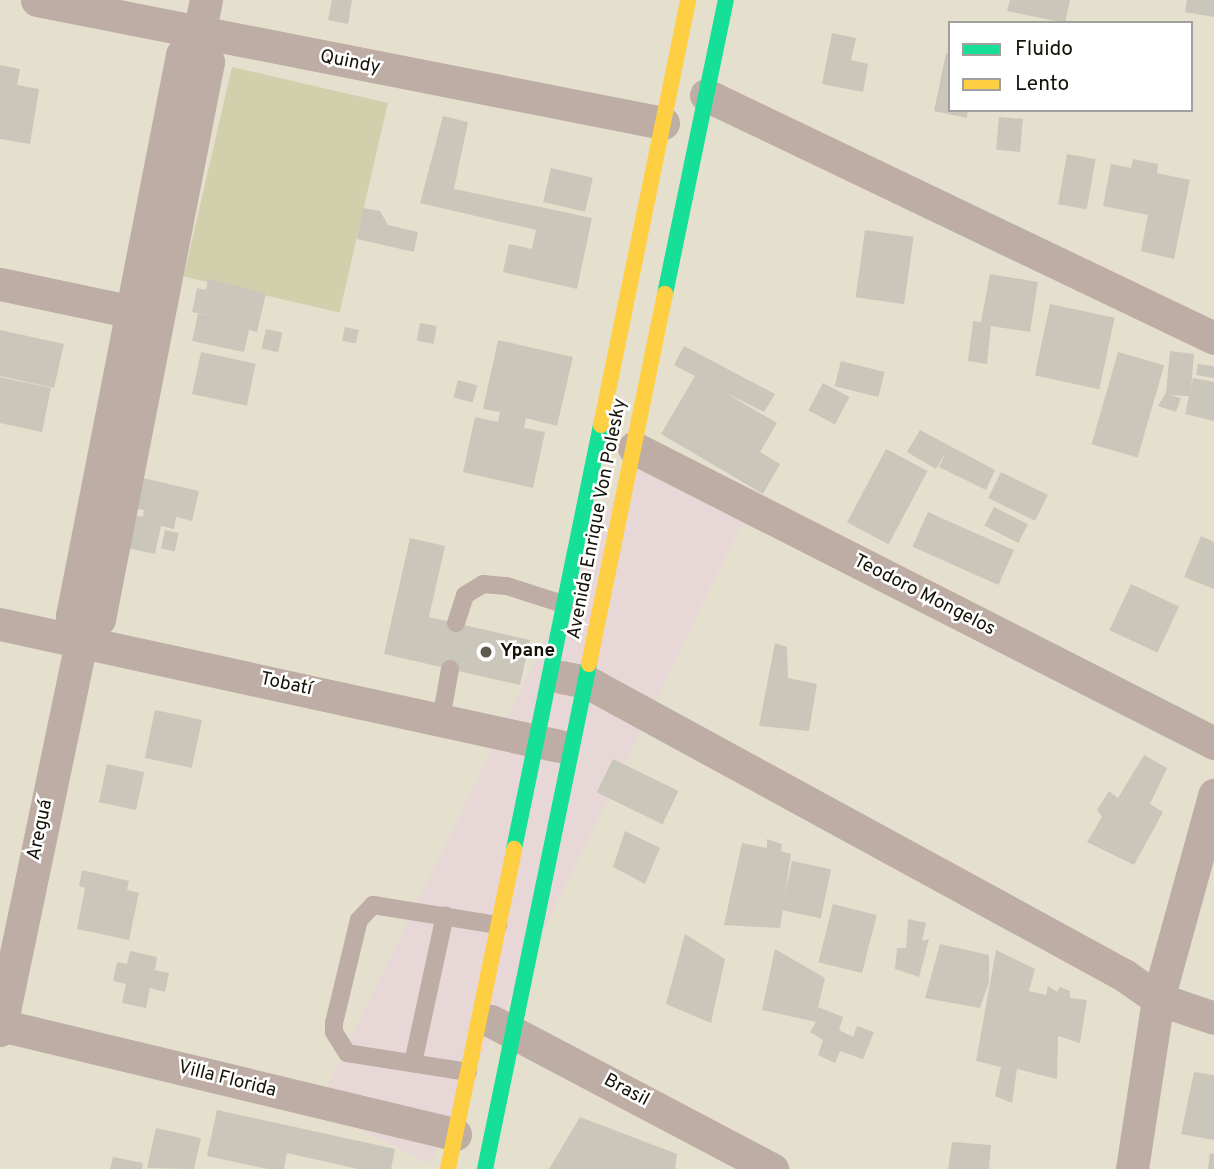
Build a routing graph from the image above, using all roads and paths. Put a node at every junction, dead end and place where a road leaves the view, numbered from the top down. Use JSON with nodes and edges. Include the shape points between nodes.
{"nodes":[{"id":1,"x":37,"y":0,"type":"edge"},
{"id":2,"x":206,"y":0,"type":"edge"},
{"id":3,"x":688,"y":0,"type":"edge"},
{"id":4,"x":726,"y":0,"type":"edge"},
{"id":5,"x":199,"y":33,"type":"junction"},
{"id":6,"x":685,"y":109,"type":"junction"},
{"id":7,"x":0,"y":284,"type":"edge"},
{"id":8,"x":145,"y":315,"type":"junction"},
{"id":9,"x":1214,"y":338,"type":"edge"},
{"id":10,"x":634,"y":448,"type":"junction"},
{"id":11,"x":566,"y":605,"type":"junction"},
{"id":12,"x":456,"y":623,"type":"dead end"},
{"id":13,"x":0,"y":624,"type":"edge"},
{"id":14,"x":81,"y":636,"type":"junction"},
{"id":15,"x":450,"y":669,"type":"dead end"},
{"id":16,"x":552,"y":676,"type":"junction"},
{"id":17,"x":587,"y":682,"type":"junction"},
{"id":18,"x":441,"y":719,"type":"junction"},
{"id":19,"x":537,"y":739,"type":"junction"},
{"id":20,"x":1214,"y":743,"type":"edge"},
{"id":21,"x":572,"y":749,"type":"junction"},
{"id":22,"x":1214,"y":795,"type":"edge"},
{"id":23,"x":445,"y":915,"type":"junction"},
{"id":24,"x":498,"y":925,"type":"junction"},
{"id":25,"x":1158,"y":999,"type":"junction"},
{"id":26,"x":479,"y":1016,"type":"junction"},
{"id":27,"x":1214,"y":1018,"type":"edge"},
{"id":28,"x":0,"y":1027,"type":"edge"},
{"id":29,"x":513,"y":1031,"type":"junction"},
{"id":30,"x":413,"y":1063,"type":"junction"},
{"id":31,"x":468,"y":1072,"type":"junction"},
{"id":32,"x":455,"y":1134,"type":"junction"},
{"id":33,"x":447,"y":1169,"type":"edge"},
{"id":34,"x":485,"y":1169,"type":"edge"},
{"id":35,"x":772,"y":1169,"type":"edge"},
{"id":36,"x":1132,"y":1169,"type":"edge"}],
"edges":[{"from":1,"to":5,"type":"street","name":"Quindy"},
{"from":2,"to":5,"type":"street"},
{"from":3,"to":6,"type":"main road","name":"Avenida Enrique Von Polesky"},
{"from":4,"to":6,"type":"main road","name":"Avenida Enrique Von Polesky"},
{"from":5,"to":6,"type":"street","name":"Quindy"},
{"from":5,"to":8,"type":"street","via":[[183,55]]},
{"from":6,"to":9,"type":"street","name":"Quindy"},
{"from":6,"to":10,"type":"main road","name":"Avenida Enrique Von Polesky"},
{"from":6,"to":11,"type":"main road","name":"Avenida Enrique Von Polesky"},
{"from":7,"to":8,"type":"street"},
{"from":8,"to":14,"type":"street","via":[[72,615]]},
{"from":10,"to":17,"type":"main road","name":"Avenida Enrique Von Polesky"},
{"from":10,"to":20,"type":"street","name":"Teodoro Mongelos"},
{"from":11,"to":12,"type":"lane","via":[[484,584],[465,595]]},
{"from":11,"to":16,"type":"main road","name":"Avenida Enrique Von Polesky"},
{"from":13,"to":14,"type":"street","name":"Tobatí"},
{"from":14,"to":18,"type":"street","name":"Tobatí"},
{"from":14,"to":28,"type":"street","name":"Areguá"},
{"from":15,"to":18,"type":"lane"},
{"from":16,"to":17,"type":"street"},
{"from":16,"to":19,"type":"main road","name":"Avenida Enrique Von Polesky"},
{"from":17,"to":21,"type":"main road","name":"Avenida Enrique Von Polesky"},
{"from":17,"to":25,"type":"street","via":[[1124,975]]},
{"from":18,"to":19,"type":"street","name":"Tobatí"},
{"from":19,"to":21,"type":"street","name":"Tobatí"},
{"from":19,"to":24,"type":"main road","name":"Avenida Enrique Von Polesky"},
{"from":21,"to":29,"type":"main road","name":"Avenida Enrique Von Polesky"},
{"from":22,"to":25,"type":"street"},
{"from":23,"to":24,"type":"lane"},
{"from":23,"to":30,"type":"lane"},
{"from":23,"to":30,"type":"lane","via":[[381,904],[364,914],[334,1023],[334,1032],[347,1053]]},
{"from":24,"to":26,"type":"main road","name":"Avenida Enrique Von Polesky"},
{"from":25,"to":27,"type":"street"},
{"from":25,"to":36,"type":"street"},
{"from":26,"to":29,"type":"street","name":"Brasil"},
{"from":26,"to":31,"type":"main road","name":"Avenida Enrique Von Polesky"},
{"from":28,"to":32,"type":"street","name":"Villa Florida"},
{"from":29,"to":34,"type":"main road","name":"Avenida Enrique Von Polesky"},
{"from":29,"to":35,"type":"street","name":"Brasil"},
{"from":30,"to":31,"type":"lane"},
{"from":31,"to":32,"type":"main road","name":"Avenida Enrique Von Polesky"},
{"from":32,"to":33,"type":"main road","name":"Avenida Enrique Von Polesky"}]}
